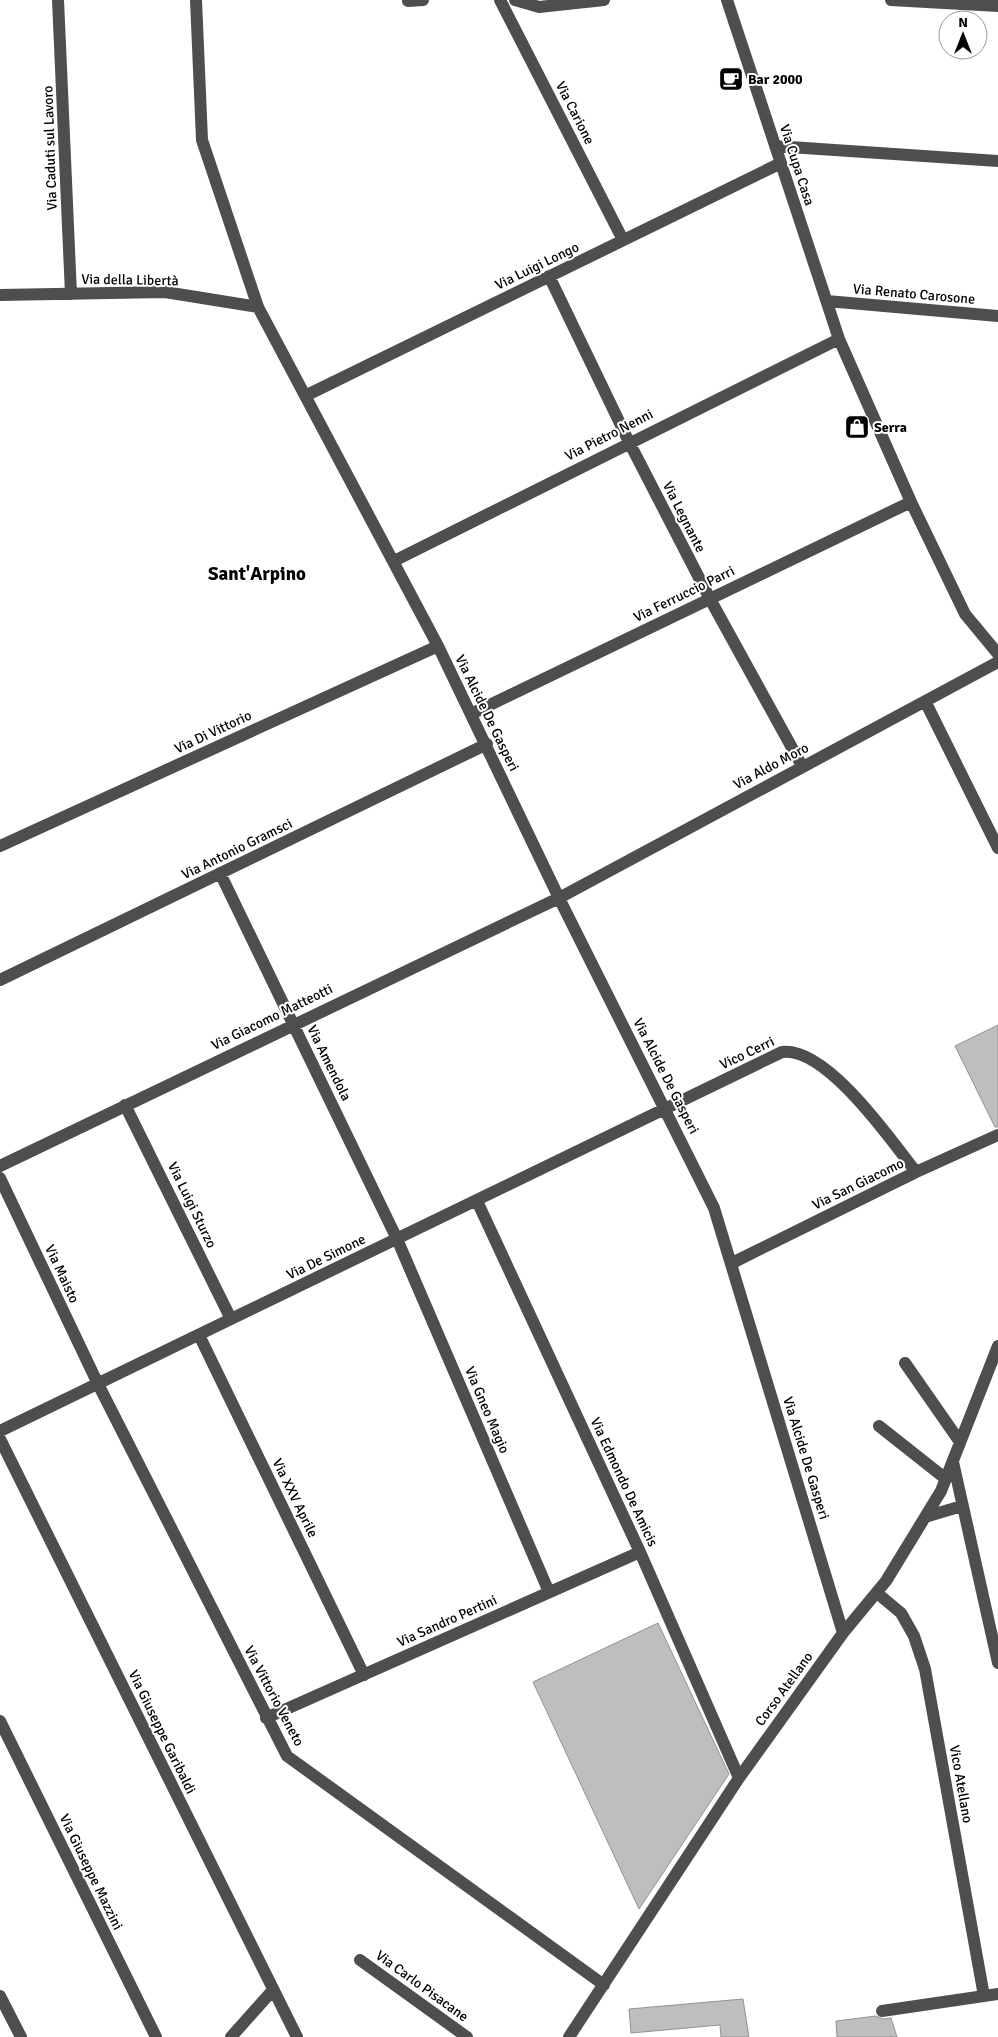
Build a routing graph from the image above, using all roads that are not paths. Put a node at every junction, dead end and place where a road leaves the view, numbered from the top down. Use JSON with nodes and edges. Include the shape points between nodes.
{"nodes":[{"id":1,"x":58,"y":0,"type":"edge"},
{"id":2,"x":196,"y":0,"type":"edge"},
{"id":3,"x":423,"y":0,"type":"edge"},
{"id":4,"x":500,"y":0,"type":"edge"},
{"id":5,"x":515,"y":0,"type":"edge"},
{"id":6,"x":604,"y":0,"type":"edge"},
{"id":7,"x":727,"y":0,"type":"edge"},
{"id":8,"x":891,"y":0,"type":"edge"},
{"id":9,"x":408,"y":1,"type":"edge"},
{"id":10,"x":998,"y":6,"type":"edge"},
{"id":11,"x":775,"y":146,"type":"junction"},
{"id":12,"x":998,"y":161,"type":"edge"},
{"id":13,"x":781,"y":163,"type":"junction"},
{"id":14,"x":623,"y":240,"type":"junction"},
{"id":15,"x":550,"y":276,"type":"junction"},
{"id":16,"x":71,"y":294,"type":"junction"},
{"id":17,"x":0,"y":295,"type":"edge"},
{"id":18,"x":827,"y":302,"type":"junction"},
{"id":19,"x":258,"y":306,"type":"junction"},
{"id":20,"x":998,"y":316,"type":"edge"},
{"id":21,"x":839,"y":339,"type":"junction"},
{"id":22,"x":307,"y":395,"type":"junction"},
{"id":23,"x":629,"y":442,"type":"junction"},
{"id":24,"x":910,"y":502,"type":"junction"},
{"id":25,"x":394,"y":561,"type":"junction"},
{"id":26,"x":710,"y":599,"type":"junction"},
{"id":27,"x":438,"y":646,"type":"junction"},
{"id":28,"x":998,"y":654,"type":"edge"},
{"id":29,"x":998,"y":662,"type":"edge"},
{"id":30,"x":924,"y":701,"type":"junction"},
{"id":31,"x":471,"y":714,"type":"junction"},
{"id":32,"x":486,"y":744,"type":"junction"},
{"id":33,"x":802,"y":766,"type":"junction"},
{"id":34,"x":0,"y":846,"type":"edge"},
{"id":35,"x":998,"y":848,"type":"edge"},
{"id":36,"x":220,"y":873,"type":"junction"},
{"id":37,"x":558,"y":898,"type":"junction"},
{"id":38,"x":0,"y":980,"type":"edge"},
{"id":39,"x":294,"y":1023,"type":"junction"},
{"id":40,"x":126,"y":1105,"type":"junction"},
{"id":41,"x":666,"y":1110,"type":"junction"},
{"id":42,"x":998,"y":1135,"type":"edge"},
{"id":43,"x":0,"y":1166,"type":"edge"},
{"id":44,"x":916,"y":1172,"type":"junction"},
{"id":45,"x":0,"y":1178,"type":"edge"},
{"id":46,"x":477,"y":1201,"type":"junction"},
{"id":47,"x":397,"y":1239,"type":"junction"},
{"id":48,"x":732,"y":1263,"type":"junction"},
{"id":49,"x":231,"y":1320,"type":"junction"},
{"id":50,"x":199,"y":1335,"type":"junction"},
{"id":51,"x":998,"y":1346,"type":"edge"},
{"id":52,"x":905,"y":1363,"type":"dead end"},
{"id":53,"x":98,"y":1384,"type":"junction"},
{"id":54,"x":879,"y":1426,"type":"dead end"},
{"id":55,"x":0,"y":1431,"type":"edge"},
{"id":56,"x":0,"y":1440,"type":"edge"},
{"id":57,"x":960,"y":1442,"type":"junction"},
{"id":58,"x":952,"y":1462,"type":"junction"},
{"id":59,"x":946,"y":1479,"type":"junction"},
{"id":60,"x":962,"y":1506,"type":"junction"},
{"id":61,"x":925,"y":1517,"type":"junction"},
{"id":62,"x":640,"y":1552,"type":"junction"},
{"id":63,"x":549,"y":1592,"type":"junction"},
{"id":64,"x":877,"y":1593,"type":"junction"},
{"id":65,"x":843,"y":1633,"type":"junction"},
{"id":66,"x":998,"y":1663,"type":"edge"},
{"id":67,"x":364,"y":1675,"type":"junction"},
{"id":68,"x":266,"y":1718,"type":"junction"},
{"id":69,"x":0,"y":1721,"type":"edge"},
{"id":70,"x":739,"y":1778,"type":"junction"},
{"id":71,"x":360,"y":1960,"type":"dead end"},
{"id":72,"x":604,"y":1985,"type":"junction"},
{"id":73,"x":273,"y":1990,"type":"junction"},
{"id":74,"x":998,"y":1994,"type":"edge"},
{"id":75,"x":0,"y":1996,"type":"edge"},
{"id":76,"x":984,"y":1996,"type":"junction"},
{"id":77,"x":882,"y":2011,"type":"dead end"},
{"id":78,"x":21,"y":2037,"type":"edge"},
{"id":79,"x":156,"y":2037,"type":"edge"},
{"id":80,"x":230,"y":2037,"type":"edge"},
{"id":81,"x":297,"y":2037,"type":"edge"},
{"id":82,"x":467,"y":2037,"type":"edge"},
{"id":83,"x":569,"y":2037,"type":"edge"}],
"edges":[{"from":1,"to":16,"type":"street","name":"Via Caduti sul Lavoro"},
{"from":2,"to":19,"type":"street","name":"Via Alcide De Gasperi","via":[[202,140]]},
{"from":3,"to":9,"type":"street"},
{"from":4,"to":14,"type":"street","name":"Via Carione"},
{"from":5,"to":6,"type":"street","via":[[539,7]]},
{"from":7,"to":11,"type":"street","name":"Via Cupa Casa"},
{"from":8,"to":10,"type":"street"},
{"from":11,"to":12,"type":"street"},
{"from":11,"to":13,"type":"street","name":"Via Cupa Casa"},
{"from":13,"to":14,"type":"street","name":"Via Luigi Longo"},
{"from":13,"to":18,"type":"street","name":"Via Cupa Casa"},
{"from":14,"to":15,"type":"street","name":"Via Luigi Longo"},
{"from":15,"to":22,"type":"street","name":"Via Luigi Longo"},
{"from":15,"to":23,"type":"street","name":"Via Legnante"},
{"from":16,"to":17,"type":"street","name":"Via della Libertà"},
{"from":16,"to":19,"type":"street","name":"Via della Libertà","via":[[165,292]]},
{"from":18,"to":20,"type":"street","name":"Via Renato Carosone"},
{"from":18,"to":21,"type":"street","name":"Via Cupa Casa"},
{"from":19,"to":22,"type":"street","name":"Via Alcide De Gasperi"},
{"from":21,"to":23,"type":"street","name":"Via Pietro Nenni"},
{"from":21,"to":24,"type":"street","name":"Via Cupa Casa"},
{"from":22,"to":25,"type":"street","name":"Via Alcide De Gasperi"},
{"from":23,"to":25,"type":"street","name":"Via Pietro Nenni"},
{"from":23,"to":26,"type":"street","name":"Via Legnante"},
{"from":24,"to":26,"type":"street","name":"Via Ferruccio Parri"},
{"from":24,"to":28,"type":"street","name":"Via Cupa Casa","via":[[965,614]]},
{"from":25,"to":27,"type":"street","name":"Via Alcide De Gasperi"},
{"from":26,"to":31,"type":"street","name":"Via Ferruccio Parri"},
{"from":26,"to":33,"type":"street","name":"Via Legnante"},
{"from":27,"to":31,"type":"street","name":"Via Alcide De Gasperi"},
{"from":27,"to":34,"type":"street","name":"Via Di Vittorio"},
{"from":29,"to":30,"type":"street","name":"Via Aldo Moro"},
{"from":30,"to":33,"type":"street","name":"Via Aldo Moro"},
{"from":30,"to":35,"type":"street"},
{"from":31,"to":32,"type":"street","name":"Via Alcide De Gasperi"},
{"from":32,"to":36,"type":"street","name":"Via Antonio Gramsci"},
{"from":32,"to":37,"type":"street","name":"Via Alcide De Gasperi"},
{"from":33,"to":37,"type":"street","name":"Via Aldo Moro"},
{"from":36,"to":38,"type":"street","name":"Via Antonio Gramsci"},
{"from":36,"to":39,"type":"street","name":"Via Amendola"},
{"from":37,"to":39,"type":"street","name":"Via Giacomo Matteotti"},
{"from":37,"to":41,"type":"street","name":"Via Alcide De Gasperi"},
{"from":39,"to":40,"type":"street","name":"Via Giacomo Matteotti"},
{"from":39,"to":47,"type":"street","name":"Via Amendola"},
{"from":40,"to":43,"type":"street","name":"Via Giacomo Matteotti"},
{"from":40,"to":49,"type":"street","name":"Via Luigi Sturzo"},
{"from":41,"to":44,"type":"street","name":"Vico Cerri","via":[[782,1052],[791,1051],[837,1077],[850,1089]]},
{"from":41,"to":46,"type":"street","name":"Via De Simone"},
{"from":41,"to":48,"type":"street","name":"Via Alcide De Gasperi","via":[[714,1208]]},
{"from":42,"to":44,"type":"street","name":"Via San Giacomo"},
{"from":44,"to":48,"type":"street","name":"Via San Giacomo"},
{"from":45,"to":53,"type":"street","name":"Via Maisto"},
{"from":46,"to":47,"type":"street","name":"Via De Simone"},
{"from":46,"to":62,"type":"street","name":"Via Edmondo De Amicis"},
{"from":47,"to":49,"type":"street","name":"Via De Simone"},
{"from":47,"to":63,"type":"street","name":"Via Gneo Magio"},
{"from":48,"to":65,"type":"street","name":"Via Alcide De Gasperi"},
{"from":49,"to":50,"type":"street","name":"Via De Simone"},
{"from":50,"to":53,"type":"street","name":"Via De Simone"},
{"from":50,"to":67,"type":"street","name":"Via XXV Aprile"},
{"from":51,"to":57,"type":"street","name":"Corso Atellano"},
{"from":52,"to":57,"type":"street"},
{"from":53,"to":55,"type":"street","name":"Via De Simone"},
{"from":53,"to":68,"type":"street","name":"Via Vittorio Veneto"},
{"from":54,"to":59,"type":"street"},
{"from":56,"to":73,"type":"street","name":"Via Giuseppe Garibaldi"},
{"from":57,"to":58,"type":"street","name":"Corso Atellano"},
{"from":58,"to":59,"type":"street","name":"Corso Atellano"},
{"from":58,"to":60,"type":"street"},
{"from":59,"to":61,"type":"street","name":"Corso Atellano"},
{"from":60,"to":61,"type":"street"},
{"from":60,"to":66,"type":"street"},
{"from":61,"to":64,"type":"street","name":"Corso Atellano"},
{"from":62,"to":63,"type":"street","name":"Via Sandro Pertini"},
{"from":62,"to":70,"type":"street","name":"Via Edmondo De Amicis"},
{"from":63,"to":67,"type":"street","name":"Via Sandro Pertini"},
{"from":64,"to":65,"type":"street","name":"Corso Atellano"},
{"from":64,"to":76,"type":"street","name":"Vico Atellano","via":[[901,1613],[914,1636],[925,1669]]},
{"from":65,"to":70,"type":"street","name":"Corso Atellano"},
{"from":67,"to":68,"type":"street","name":"Via Sandro Pertini"},
{"from":68,"to":72,"type":"street","name":"Via Vittorio Veneto","via":[[287,1756]]},
{"from":69,"to":79,"type":"street","name":"Via Giuseppe Mazzini"},
{"from":70,"to":72,"type":"street","name":"Corso Atellano"},
{"from":71,"to":82,"type":"street","name":"Via Carlo Pisacane"},
{"from":72,"to":83,"type":"street","name":"Corso Atellano"},
{"from":73,"to":80,"type":"street"},
{"from":73,"to":81,"type":"street","name":"Via Giuseppe Garibaldi"},
{"from":74,"to":76,"type":"street"},
{"from":75,"to":78,"type":"street"},
{"from":76,"to":77,"type":"street"}]}
